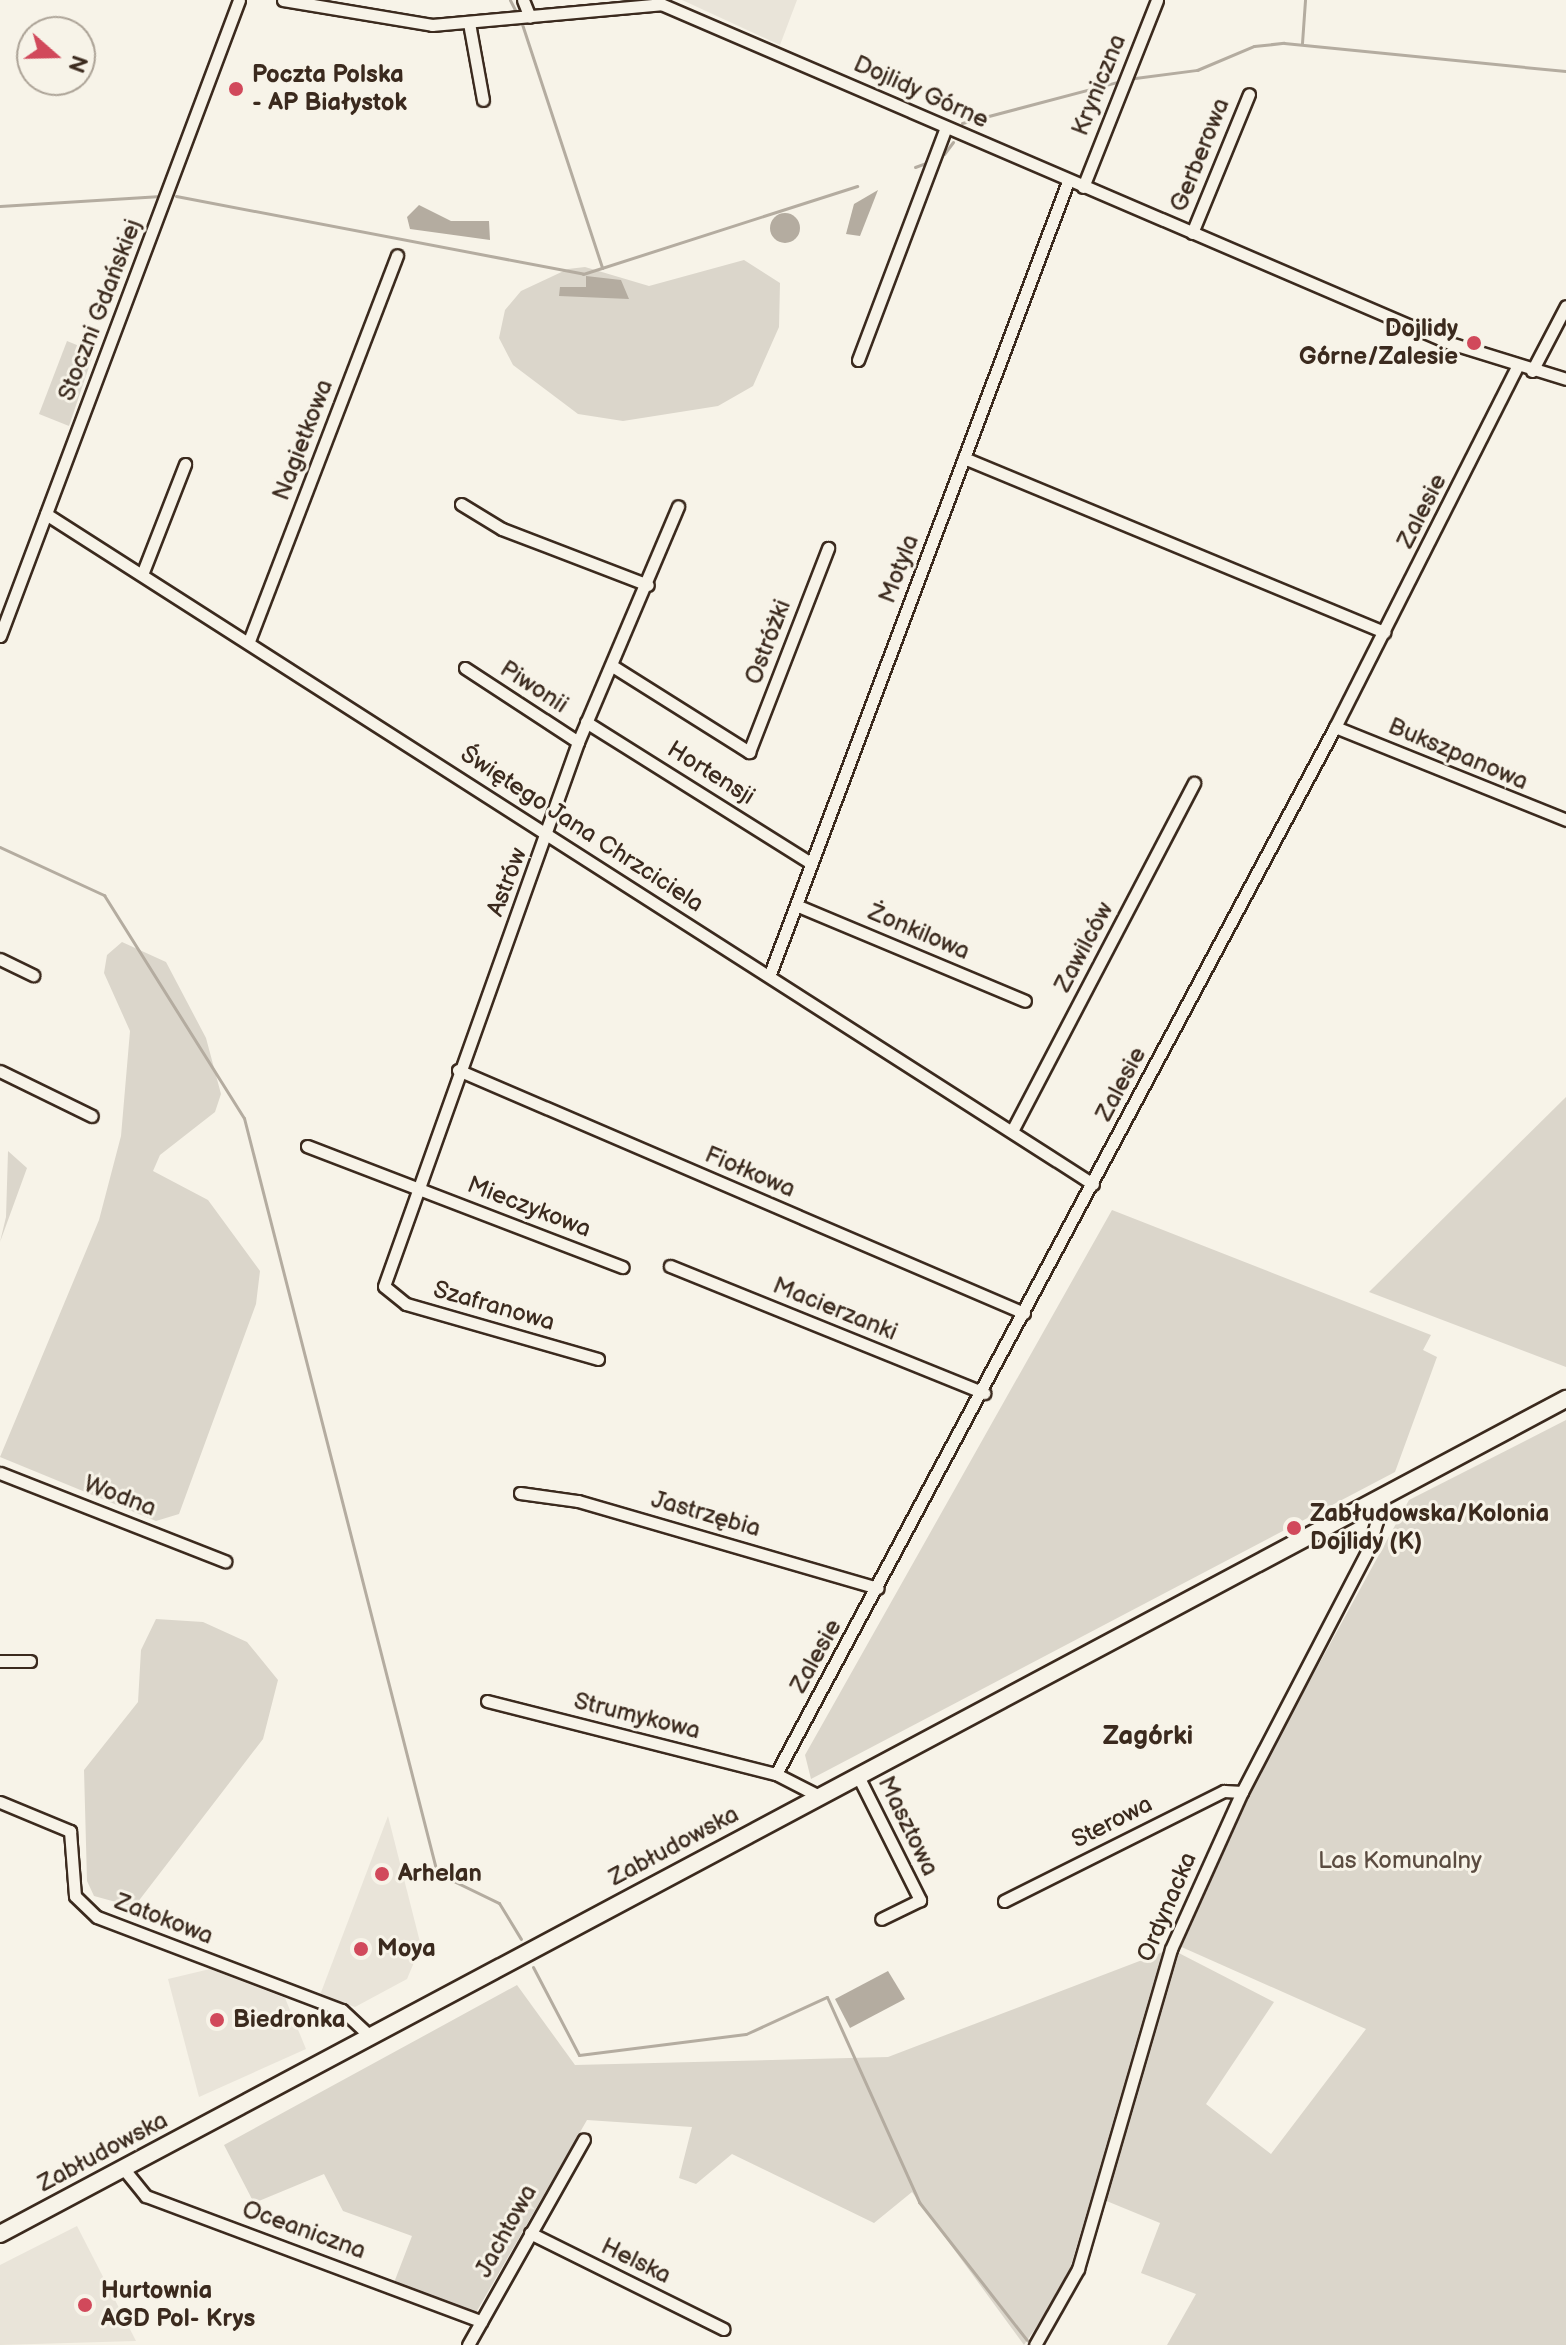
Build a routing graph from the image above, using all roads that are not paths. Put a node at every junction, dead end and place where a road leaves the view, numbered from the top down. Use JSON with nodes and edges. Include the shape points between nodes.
{"nodes":[{"id":1,"x":239,"y":0,"type":"edge"},
{"id":2,"x":283,"y":0,"type":"edge"},
{"id":3,"x":523,"y":0,"type":"edge"},
{"id":4,"x":1157,"y":0,"type":"edge"},
{"id":5,"x":661,"y":2,"type":"edge"},
{"id":6,"x":530,"y":17,"type":"junction"},
{"id":7,"x":469,"y":23,"type":"junction"},
{"id":8,"x":1249,"y":94,"type":"dead end"},
{"id":9,"x":483,"y":100,"type":"dead end"},
{"id":10,"x":946,"y":127,"type":"junction"},
{"id":11,"x":1068,"y":181,"type":"junction"},
{"id":12,"x":1083,"y":187,"type":"junction"},
{"id":13,"x":1192,"y":233,"type":"junction"},
{"id":14,"x":397,"y":255,"type":"dead end"},
{"id":15,"x":1566,"y":306,"type":"edge"},
{"id":16,"x":858,"y":360,"type":"dead end"},
{"id":17,"x":1517,"y":367,"type":"junction"},
{"id":18,"x":1532,"y":371,"type":"junction"},
{"id":19,"x":1566,"y":379,"type":"edge"},
{"id":20,"x":964,"y":458,"type":"junction"},
{"id":21,"x":185,"y":464,"type":"dead end"},
{"id":22,"x":461,"y":504,"type":"dead end"},
{"id":23,"x":678,"y":506,"type":"dead end"},
{"id":24,"x":46,"y":514,"type":"junction"},
{"id":25,"x":828,"y":548,"type":"dead end"},
{"id":26,"x":143,"y":572,"type":"junction"},
{"id":27,"x":648,"y":585,"type":"junction"},
{"id":28,"x":1384,"y":632,"type":"junction"},
{"id":29,"x":0,"y":636,"type":"edge"},
{"id":30,"x":249,"y":641,"type":"junction"},
{"id":31,"x":614,"y":667,"type":"junction"},
{"id":32,"x":465,"y":668,"type":"dead end"},
{"id":33,"x":586,"y":722,"type":"junction"},
{"id":34,"x":1335,"y":727,"type":"junction"},
{"id":35,"x":578,"y":742,"type":"junction"},
{"id":36,"x":1194,"y":783,"type":"dead end"},
{"id":37,"x":1566,"y":820,"type":"edge"},
{"id":38,"x":548,"y":834,"type":"junction"},
{"id":39,"x":811,"y":863,"type":"junction"},
{"id":40,"x":796,"y":905,"type":"junction"},
{"id":41,"x":0,"y":959,"type":"edge"},
{"id":42,"x":770,"y":974,"type":"junction"},
{"id":43,"x":33,"y":975,"type":"dead end"},
{"id":44,"x":1025,"y":1001,"type":"dead end"},
{"id":45,"x":458,"y":1070,"type":"junction"},
{"id":46,"x":0,"y":1071,"type":"edge"},
{"id":47,"x":92,"y":1116,"type":"dead end"},
{"id":48,"x":1012,"y":1131,"type":"junction"},
{"id":49,"x":307,"y":1146,"type":"dead end"},
{"id":50,"x":1093,"y":1184,"type":"junction"},
{"id":51,"x":419,"y":1188,"type":"junction"},
{"id":52,"x":670,"y":1266,"type":"dead end"},
{"id":53,"x":623,"y":1267,"type":"dead end"},
{"id":54,"x":384,"y":1286,"type":"joint"},
{"id":55,"x":1024,"y":1313,"type":"junction"},
{"id":56,"x":598,"y":1359,"type":"dead end"},
{"id":57,"x":984,"y":1393,"type":"junction"},
{"id":58,"x":1566,"y":1399,"type":"edge"},
{"id":59,"x":0,"y":1473,"type":"edge"},
{"id":60,"x":520,"y":1493,"type":"dead end"},
{"id":61,"x":1372,"y":1502,"type":"junction"},
{"id":62,"x":225,"y":1561,"type":"dead end"},
{"id":63,"x":878,"y":1588,"type":"junction"},
{"id":64,"x":0,"y":1661,"type":"edge"},
{"id":65,"x":30,"y":1661,"type":"dead end"},
{"id":66,"x":487,"y":1701,"type":"dead end"},
{"id":67,"x":776,"y":1774,"type":"junction"},
{"id":68,"x":858,"y":1776,"type":"junction"},
{"id":69,"x":1242,"y":1792,"type":"junction"},
{"id":70,"x":819,"y":1796,"type":"junction"},
{"id":71,"x":0,"y":1802,"type":"edge"},
{"id":72,"x":1004,"y":1901,"type":"dead end"},
{"id":73,"x":881,"y":1919,"type":"dead end"},
{"id":74,"x":370,"y":2036,"type":"junction"},
{"id":75,"x":584,"y":2139,"type":"dead end"},
{"id":76,"x":123,"y":2168,"type":"junction"},
{"id":77,"x":530,"y":2233,"type":"junction"},
{"id":78,"x":0,"y":2234,"type":"edge"},
{"id":79,"x":481,"y":2321,"type":"junction"},
{"id":80,"x":723,"y":2329,"type":"dead end"},
{"id":81,"x":468,"y":2345,"type":"edge"},
{"id":82,"x":1035,"y":2345,"type":"edge"}],
"edges":[{"from":1,"to":24,"type":"street","name":"Stoczni Gdańskiej"},
{"from":2,"to":7,"type":"street","name":"Dojlidy Górne","via":[[389,22]]},
{"from":3,"to":6,"type":"street"},
{"from":4,"to":12,"type":"street","name":"Kryniczna"},
{"from":5,"to":6,"type":"street","name":"Dojlidy Górne"},
{"from":5,"to":10,"type":"street","name":"Dojlidy Górne"},
{"from":6,"to":7,"type":"street","name":"Dojlidy Górne"},
{"from":7,"to":9,"type":"street"},
{"from":8,"to":13,"type":"street","name":"Gerberowa"},
{"from":10,"to":11,"type":"street","name":"Dojlidy Górne"},
{"from":10,"to":16,"type":"street"},
{"from":11,"to":12,"type":"street","name":"Dojlidy Górne"},
{"from":11,"to":20,"type":"street","name":"Motyla"},
{"from":12,"to":13,"type":"street","name":"Dojlidy Górne"},
{"from":13,"to":17,"type":"street","name":"Dojlidy Górne"},
{"from":14,"to":30,"type":"street","name":"Nagietkowa"},
{"from":15,"to":18,"type":"street"},
{"from":17,"to":18,"type":"street","name":"Dojlidy Górne"},
{"from":17,"to":28,"type":"street","name":"Zalesie"},
{"from":18,"to":19,"type":"street","name":"Dojlidy Górne"},
{"from":20,"to":28,"type":"street"},
{"from":20,"to":39,"type":"street","name":"Motyla"},
{"from":21,"to":26,"type":"street"},
{"from":22,"to":27,"type":"street","via":[[502,529]]},
{"from":23,"to":27,"type":"street","name":"Astrów"},
{"from":24,"to":26,"type":"street","name":"Świętego Jana Chrzciciela"},
{"from":24,"to":29,"type":"street","name":"Stoczni Gdańskiej"},
{"from":25,"to":31,"type":"street","name":"Ostróżki","via":[[749,752]]},
{"from":26,"to":30,"type":"street","name":"Świętego Jana Chrzciciela"},
{"from":27,"to":31,"type":"street","name":"Astrów"},
{"from":28,"to":34,"type":"street","name":"Zalesie"},
{"from":30,"to":38,"type":"street","name":"Świętego Jana Chrzciciela"},
{"from":31,"to":33,"type":"street","name":"Astrów"},
{"from":32,"to":35,"type":"street","name":"Piwonii"},
{"from":33,"to":35,"type":"street","name":"Astrów"},
{"from":33,"to":39,"type":"street","name":"Hortensji"},
{"from":34,"to":37,"type":"street","name":"Bukszpanowa"},
{"from":34,"to":50,"type":"street","name":"Zalesie"},
{"from":35,"to":38,"type":"street","name":"Astrów"},
{"from":36,"to":48,"type":"street","name":"Zawilców"},
{"from":38,"to":42,"type":"street","name":"Świętego Jana Chrzciciela"},
{"from":38,"to":45,"type":"street","name":"Astrów"},
{"from":39,"to":40,"type":"street","name":"Motyla"},
{"from":40,"to":42,"type":"street","name":"Motyla"},
{"from":40,"to":44,"type":"street","name":"Żonkilowa"},
{"from":41,"to":43,"type":"street"},
{"from":42,"to":48,"type":"street","name":"Świętego Jana Chrzciciela"},
{"from":45,"to":51,"type":"street","name":"Astrów"},
{"from":45,"to":55,"type":"street","name":"Fiołkowa"},
{"from":46,"to":47,"type":"street"},
{"from":48,"to":50,"type":"street","name":"Świętego Jana Chrzciciela"},
{"from":49,"to":51,"type":"street","name":"Mieczykowa"},
{"from":50,"to":55,"type":"street","name":"Zalesie"},
{"from":51,"to":53,"type":"street","name":"Mieczykowa"},
{"from":51,"to":54,"type":"street","name":"Astrów"},
{"from":52,"to":57,"type":"street","name":"Macierzanki"},
{"from":54,"to":56,"type":"street","name":"Szafranowa","via":[[406,1304]]},
{"from":55,"to":57,"type":"street","name":"Zalesie"},
{"from":57,"to":63,"type":"street","name":"Zalesie"},
{"from":58,"to":61,"type":"highway","name":"Zabłudowska"},
{"from":59,"to":62,"type":"street","name":"Wodna"},
{"from":60,"to":63,"type":"street","name":"Jastrzębia","via":[[578,1501]]},
{"from":61,"to":68,"type":"highway","name":"Zabłudowska"},
{"from":61,"to":69,"type":"street","name":"Ordynacka","via":[[1377,1521],[1368,1550]]},
{"from":63,"to":67,"type":"street","name":"Zalesie"},
{"from":64,"to":65,"type":"street"},
{"from":66,"to":67,"type":"street","name":"Strumykowa"},
{"from":67,"to":70,"type":"street"},
{"from":68,"to":70,"type":"highway","name":"Zabłudowska"},
{"from":68,"to":73,"type":"street","name":"Masztowa","via":[[920,1900]]},
{"from":69,"to":72,"type":"street","name":"Sterowa","via":[[1224,1791]]},
{"from":69,"to":82,"type":"street","name":"Ordynacka","via":[[1162,1974],[1073,2283]]},
{"from":70,"to":74,"type":"highway","name":"Zabłudowska"},
{"from":71,"to":74,"type":"street","name":"Zatokowa","via":[[70,1831],[75,1896],[97,1917],[342,2010]]},
{"from":74,"to":76,"type":"highway","name":"Zabłudowska"},
{"from":75,"to":77,"type":"street","name":"Jachtowa"},
{"from":76,"to":78,"type":"highway","name":"Zabłudowska"},
{"from":76,"to":79,"type":"street","name":"Oceaniczna","via":[[146,2196]]},
{"from":77,"to":79,"type":"street","name":"Jachtowa"},
{"from":77,"to":80,"type":"street","name":"Helska"},
{"from":79,"to":81,"type":"street","name":"Jachtowa"}]}
